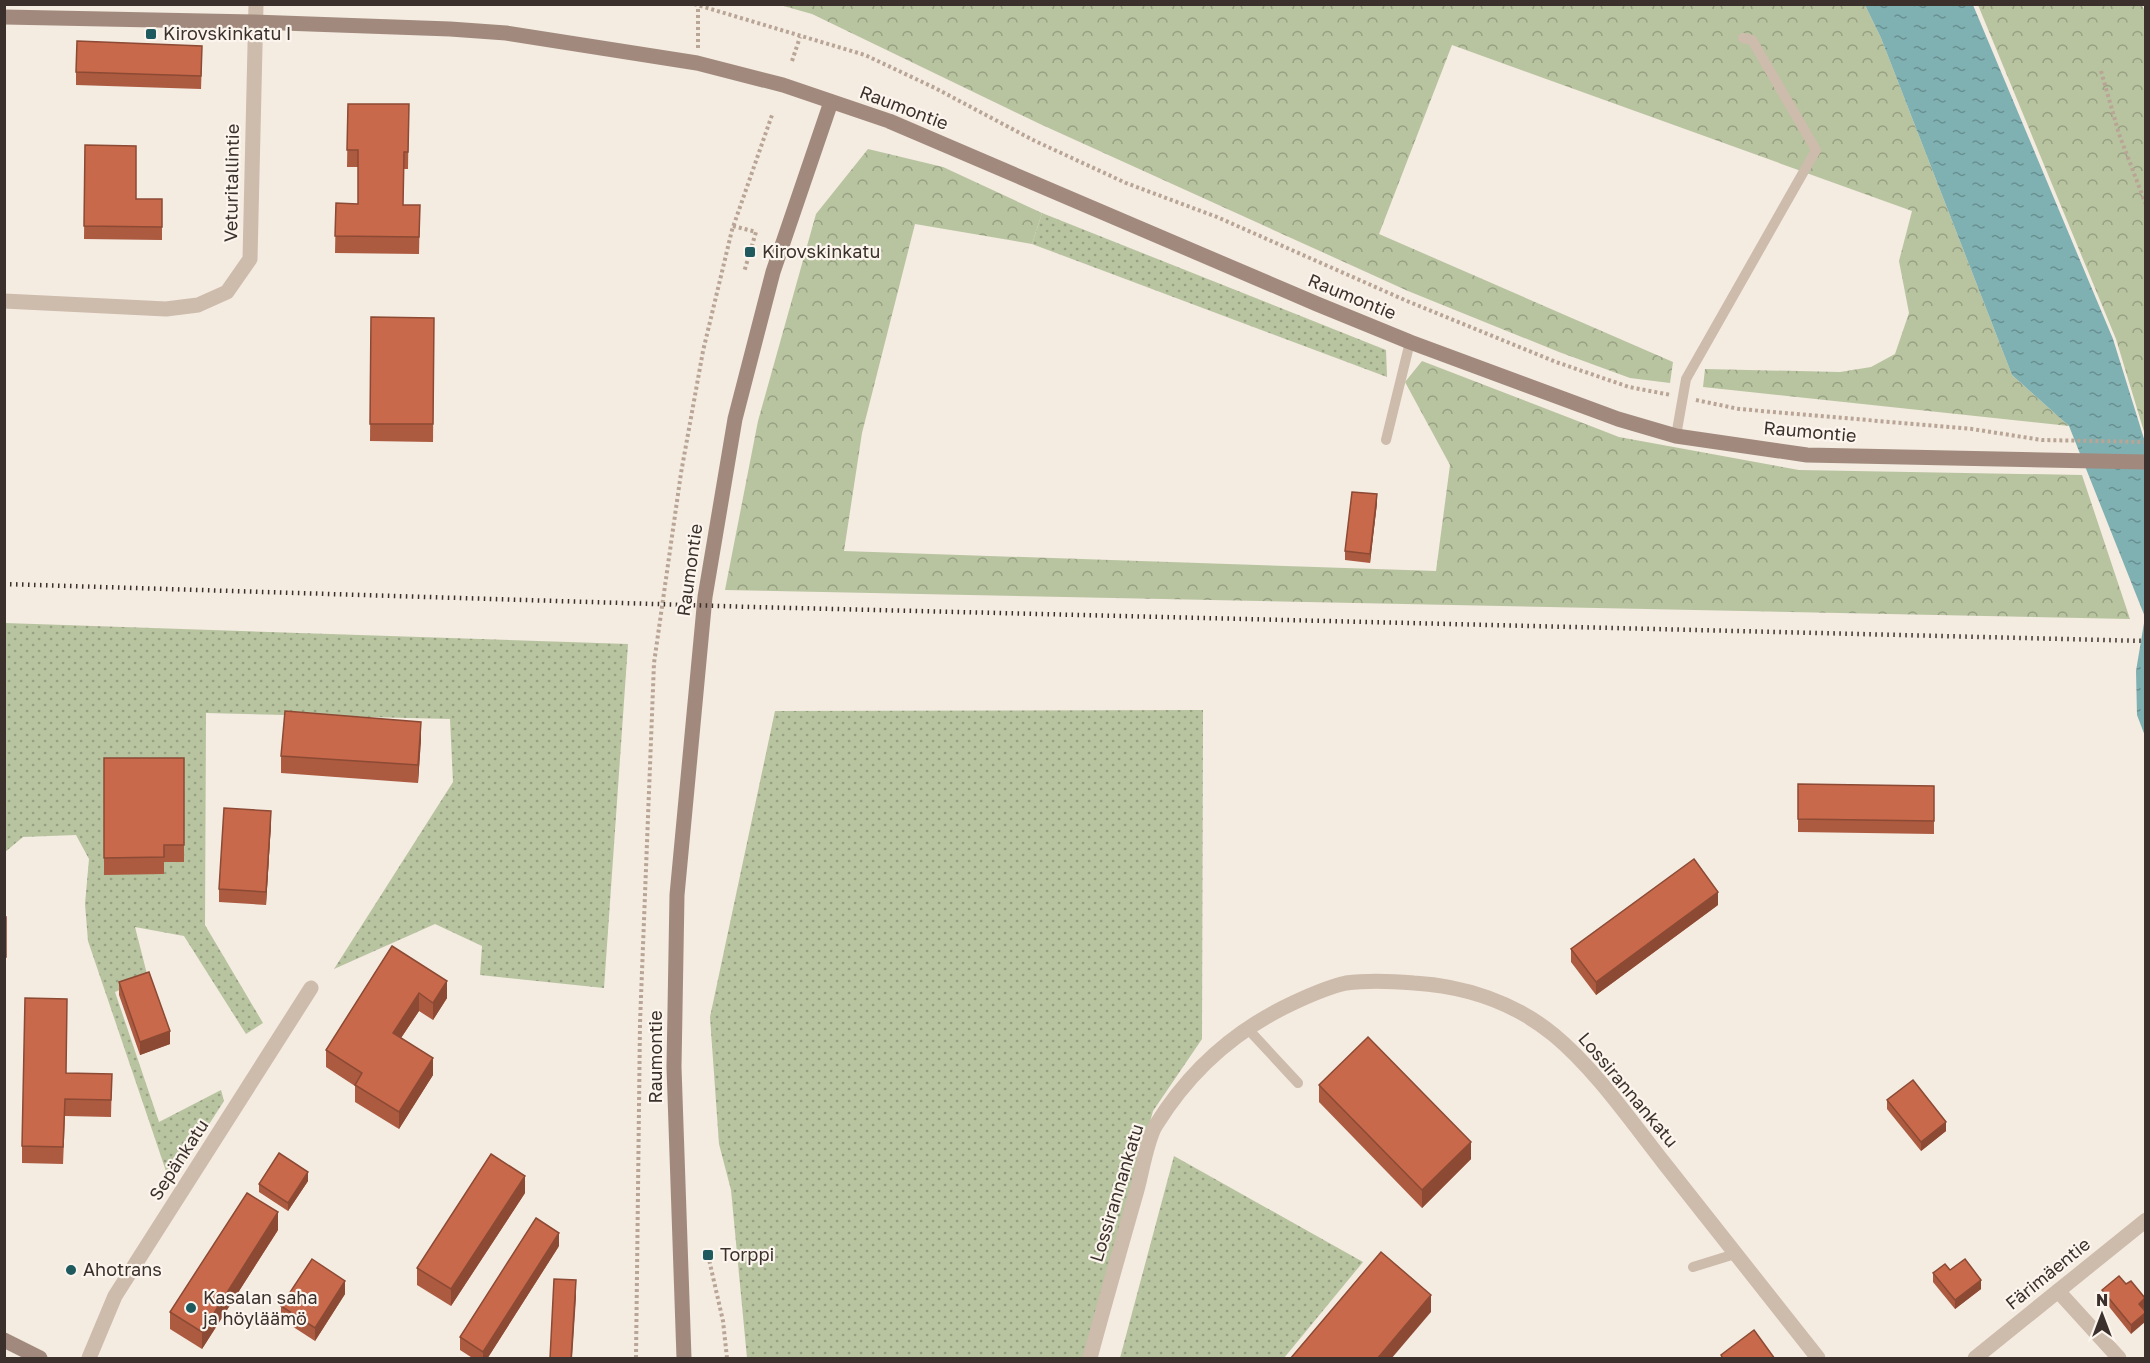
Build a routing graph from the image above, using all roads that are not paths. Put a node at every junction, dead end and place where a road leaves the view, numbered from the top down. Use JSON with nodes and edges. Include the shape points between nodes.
{"nodes":[{"id":1,"x":256,"y":4,"type":"edge"},
{"id":2,"x":4,"y":17,"type":"edge"},
{"id":3,"x":254,"y":22,"type":"junction"},
{"id":4,"x":1743,"y":38,"type":"dead end"},
{"id":5,"x":831,"y":102,"type":"junction"},
{"id":6,"x":4,"y":302,"type":"edge"},
{"id":7,"x":1410,"y":342,"type":"junction"},
{"id":8,"x":1676,"y":436,"type":"junction"},
{"id":9,"x":1386,"y":440,"type":"dead end"},
{"id":10,"x":2145,"y":462,"type":"edge"},
{"id":11,"x":311,"y":988,"type":"dead end"},
{"id":12,"x":1246,"y":1028,"type":"junction"},
{"id":13,"x":1298,"y":1083,"type":"dead end"},
{"id":14,"x":2145,"y":1220,"type":"edge"},
{"id":15,"x":1735,"y":1254,"type":"junction"},
{"id":16,"x":1693,"y":1266,"type":"dead end"},
{"id":17,"x":2058,"y":1291,"type":"junction"},
{"id":18,"x":4,"y":1340,"type":"edge"},
{"id":19,"x":40,"y":1359,"type":"edge"},
{"id":20,"x":89,"y":1359,"type":"edge"},
{"id":21,"x":684,"y":1359,"type":"edge"},
{"id":22,"x":1090,"y":1359,"type":"edge"},
{"id":23,"x":1818,"y":1359,"type":"edge"},
{"id":24,"x":1975,"y":1359,"type":"edge"},
{"id":25,"x":2119,"y":1359,"type":"edge"}],
"edges":[{"from":1,"to":3,"type":"street","name":"Veturitallintie"},
{"from":2,"to":3,"type":"street"},
{"from":3,"to":5,"type":"street","via":[[506,33],[697,63]]},
{"from":3,"to":6,"type":"street","name":"Veturitallintie","via":[[250,259],[227,292],[198,305],[166,309]]},
{"from":4,"to":8,"type":"lane","via":[[1752,40],[1816,150],[1686,379]]},
{"from":5,"to":7,"type":"street","name":"Raumontie","via":[[889,121]]},
{"from":5,"to":21,"type":"street","name":"Raumontie","via":[[773,272],[735,419],[705,597],[677,895],[674,1067]]},
{"from":7,"to":8,"type":"street","name":"Raumontie","via":[[1618,419]]},
{"from":7,"to":9,"type":"lane"},
{"from":8,"to":10,"type":"street","name":"Raumontie","via":[[1807,455]]},
{"from":11,"to":20,"type":"street","name":"Sepänkatu","via":[[115,1296]]},
{"from":12,"to":13,"type":"lane"},
{"from":12,"to":15,"type":"street","name":"Lossirannankatu","via":[[1314,993],[1345,984],[1380,981],[1444,984],[1530,1016],[1576,1054]]},
{"from":12,"to":22,"type":"street","name":"Lossirannankatu","via":[[1191,1077],[1154,1128]]},
{"from":14,"to":17,"type":"street","name":"Färimäentie"},
{"from":15,"to":16,"type":"lane"},
{"from":15,"to":23,"type":"street","name":"Lossirannankatu"},
{"from":17,"to":24,"type":"street","name":"Färimäentie"},
{"from":17,"to":25,"type":"street"},
{"from":18,"to":19,"type":"street"}]}
